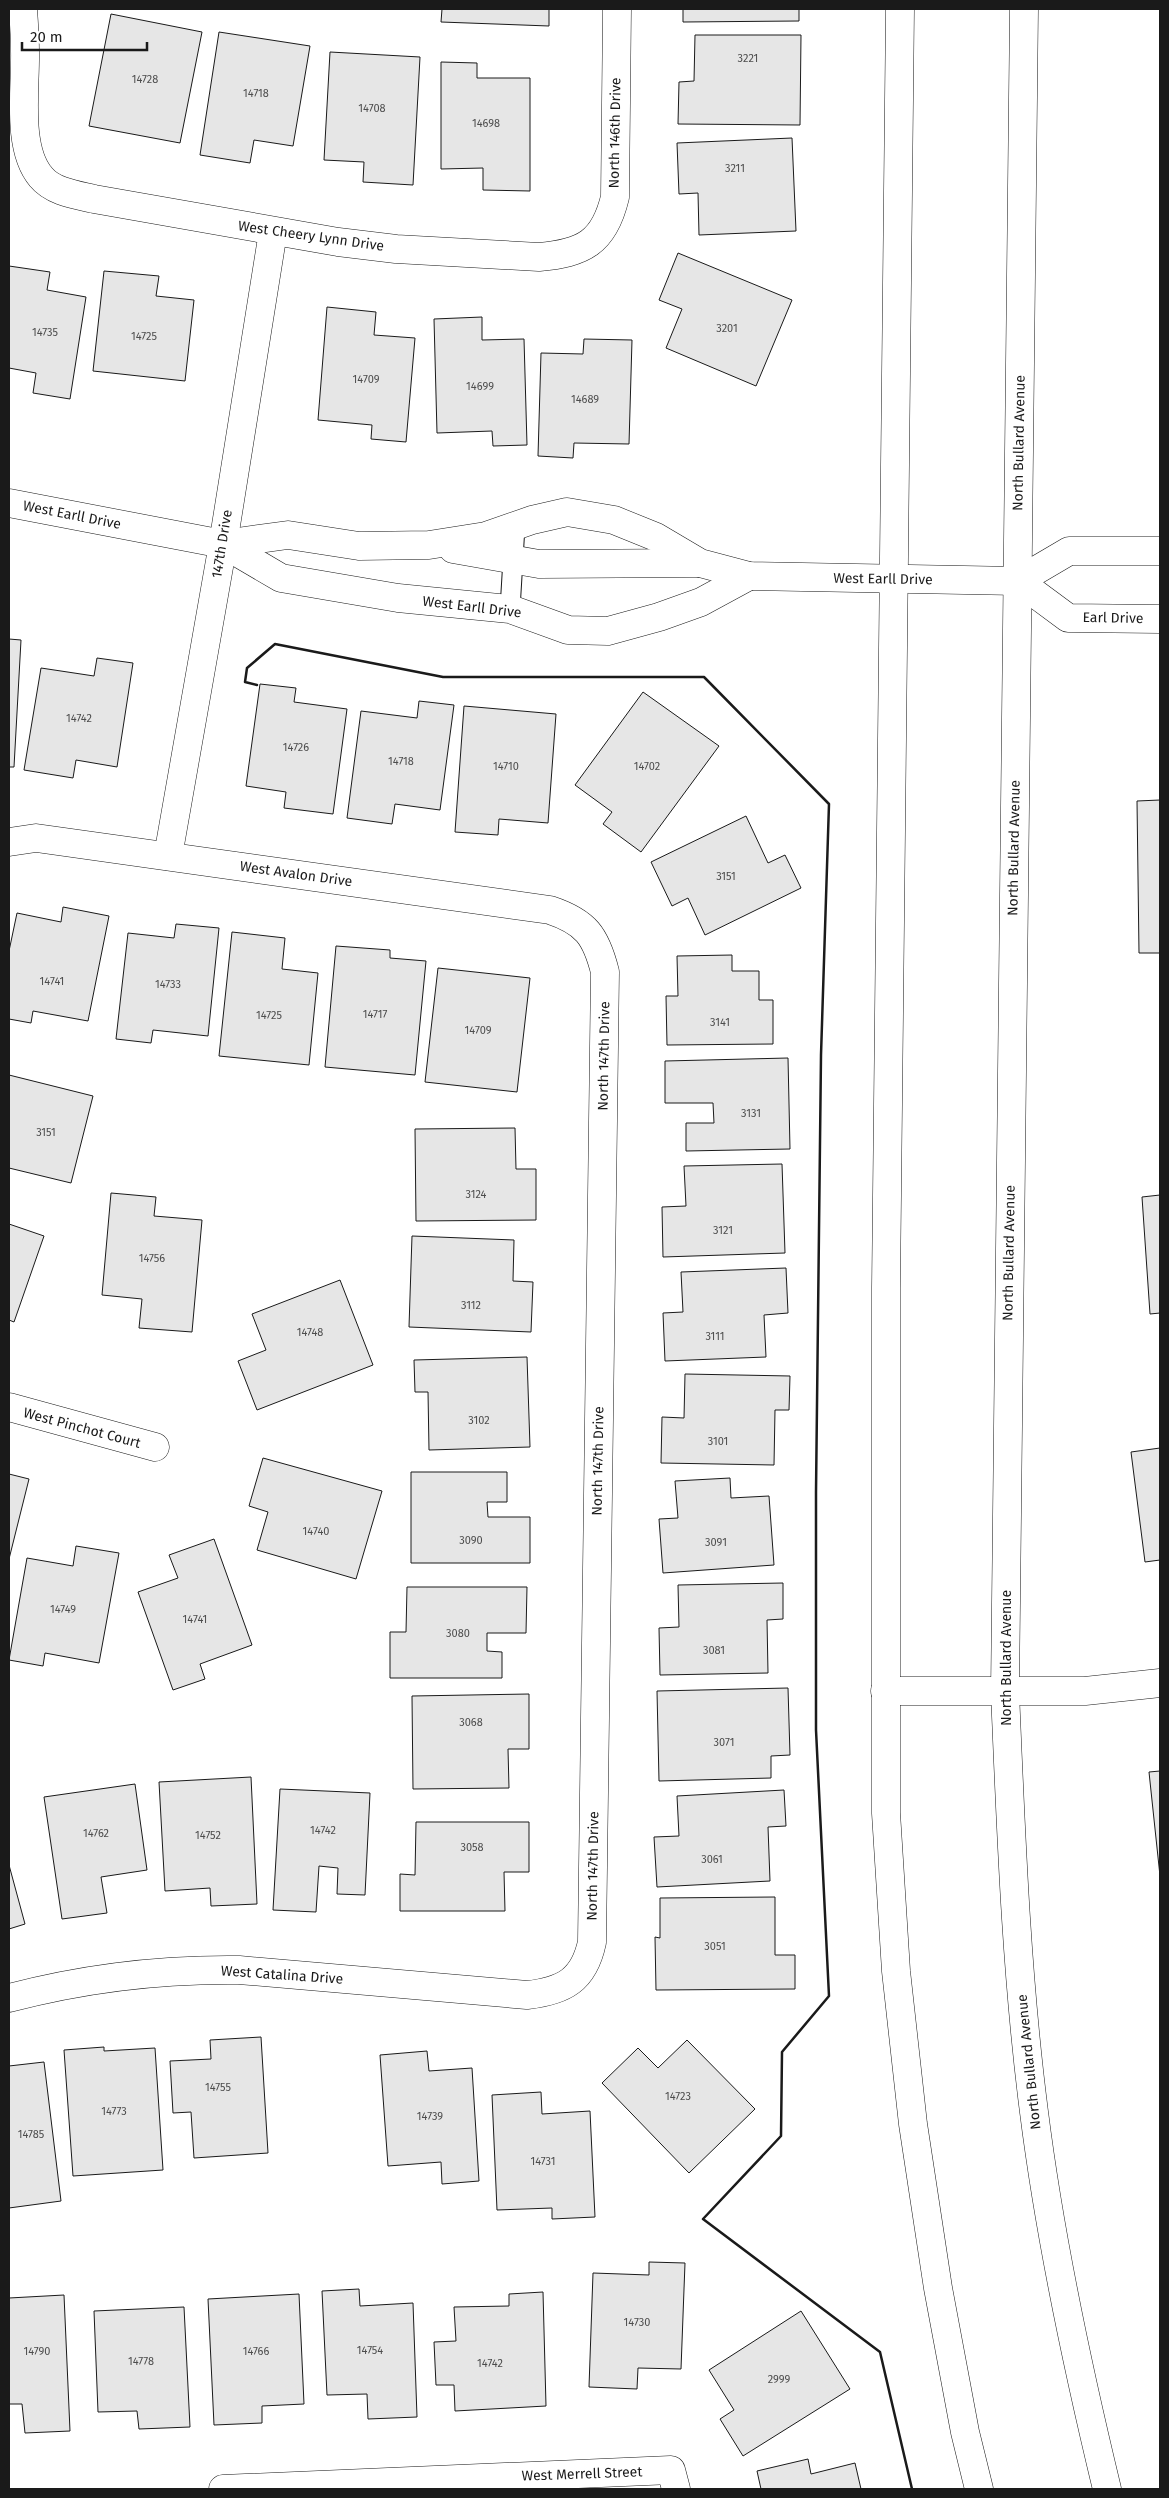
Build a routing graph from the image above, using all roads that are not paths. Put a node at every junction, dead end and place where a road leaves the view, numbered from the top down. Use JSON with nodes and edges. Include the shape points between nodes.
{"nodes":[{"id":1,"x":23,"y":9,"type":"edge"},
{"id":2,"x":617,"y":9,"type":"edge"},
{"id":3,"x":900,"y":9,"type":"edge"},
{"id":4,"x":1024,"y":9,"type":"edge"},
{"id":5,"x":273,"y":232,"type":"junction"},
{"id":6,"x":585,"y":247,"type":"joint"},
{"id":7,"x":9,"y":504,"type":"edge"},
{"id":8,"x":515,"y":526,"type":"junction"},
{"id":9,"x":223,"y":544,"type":"junction"},
{"id":10,"x":429,"y":545,"type":"junction"},
{"id":11,"x":1160,"y":552,"type":"edge"},
{"id":12,"x":513,"y":559,"type":"junction"},
{"id":13,"x":700,"y":563,"type":"junction"},
{"id":14,"x":749,"y":576,"type":"junction"},
{"id":15,"x":894,"y":578,"type":"junction"},
{"id":16,"x":1018,"y":581,"type":"junction"},
{"id":17,"x":510,"y":609,"type":"junction"},
{"id":18,"x":1160,"y":619,"type":"edge"},
{"id":19,"x":9,"y":842,"type":"edge"},
{"id":20,"x":168,"y":856,"type":"junction"},
{"id":21,"x":581,"y":924,"type":"joint"},
{"id":22,"x":9,"y":1407,"type":"edge"},
{"id":23,"x":154,"y":1447,"type":"dead end"},
{"id":24,"x":1160,"y":1683,"type":"edge"},
{"id":25,"x":885,"y":1691,"type":"junction"},
{"id":26,"x":1005,"y":1692,"type":"junction"},
{"id":27,"x":557,"y":1990,"type":"joint"},
{"id":28,"x":9,"y":1998,"type":"edge"},
{"id":29,"x":674,"y":2480,"type":"edge"},
{"id":30,"x":271,"y":2488,"type":"edge"},
{"id":31,"x":223,"y":2489,"type":"edge"},
{"id":32,"x":979,"y":2489,"type":"edge"},
{"id":33,"x":1107,"y":2489,"type":"edge"}],
"edges":[{"from":1,"to":5,"type":"street","name":"West Cheery Lynn Drive","via":[[25,127],[34,164],[42,178],[56,188],[86,197]]},
{"from":2,"to":6,"type":"street","name":"North 146th Drive","via":[[615,197],[606,226]]},
{"from":3,"to":15,"type":"street"},
{"from":4,"to":16,"type":"street","name":"North Bullard Avenue"},
{"from":5,"to":6,"type":"street","name":"West Cheery Lynn Drive","via":[[396,249],[522,256],[556,255]]},
{"from":5,"to":9,"type":"street","name":"147th Drive"},
{"from":7,"to":9,"type":"street","name":"West Earll Drive"},
{"from":8,"to":10,"type":"street","name":"West Earll Drive","via":[[486,536]]},
{"from":8,"to":12,"type":"lane"},
{"from":8,"to":13,"type":"street","name":"West Earll Drive","via":[[567,512],[614,520],[656,537]]},
{"from":9,"to":10,"type":"street","name":"West Earll Drive","via":[[288,535],[359,546]]},
{"from":9,"to":17,"type":"street","name":"West Earll Drive","via":[[281,578],[398,598]]},
{"from":9,"to":20,"type":"street","name":"147th Drive"},
{"from":10,"to":12,"type":"street","name":"West Earll Drive"},
{"from":11,"to":16,"type":"street","via":[[1069,551]]},
{"from":12,"to":13,"type":"street","name":"West Earll Drive","via":[[540,564]]},
{"from":12,"to":17,"type":"lane"},
{"from":13,"to":14,"type":"street","name":"West Earll Drive"},
{"from":14,"to":15,"type":"street","name":"West Earll Drive"},
{"from":14,"to":17,"type":"street","name":"West Earll Drive","via":[[701,602],[608,630],[568,630]]},
{"from":15,"to":16,"type":"street","name":"West Earll Drive"},
{"from":15,"to":25,"type":"street"},
{"from":16,"to":18,"type":"street","name":"Earl Drive","via":[[1068,618]]},
{"from":16,"to":26,"type":"street","name":"North Bullard Avenue"},
{"from":19,"to":20,"type":"street","name":"West Avalon Drive","via":[[36,838]]},
{"from":20,"to":21,"type":"street","name":"West Avalon Drive","via":[[531,906],[567,916]]},
{"from":21,"to":27,"type":"street","name":"North 147th Drive","via":[[598,946],[605,972],[592,1942],[582,1971]]},
{"from":22,"to":23,"type":"street","name":"West Pinchot Court"},
{"from":24,"to":26,"type":"street","via":[[1085,1691]]},
{"from":25,"to":26,"type":"street"},
{"from":25,"to":32,"type":"street","via":[[886,1813],[892,1912],[913,2124],[938,2288]]},
{"from":26,"to":33,"type":"street","name":"North Bullard Avenue","via":[[1022,2002],[1034,2112],[1053,2238]]},
{"from":27,"to":28,"type":"street","name":"West Catalina Drive","via":[[509,1995],[266,1972],[198,1970],[80,1981]]},
{"from":29,"to":30,"type":"street","name":"West Merrell Street"},
{"from":30,"to":31,"type":"street","name":"West Merrell Street"}]}
